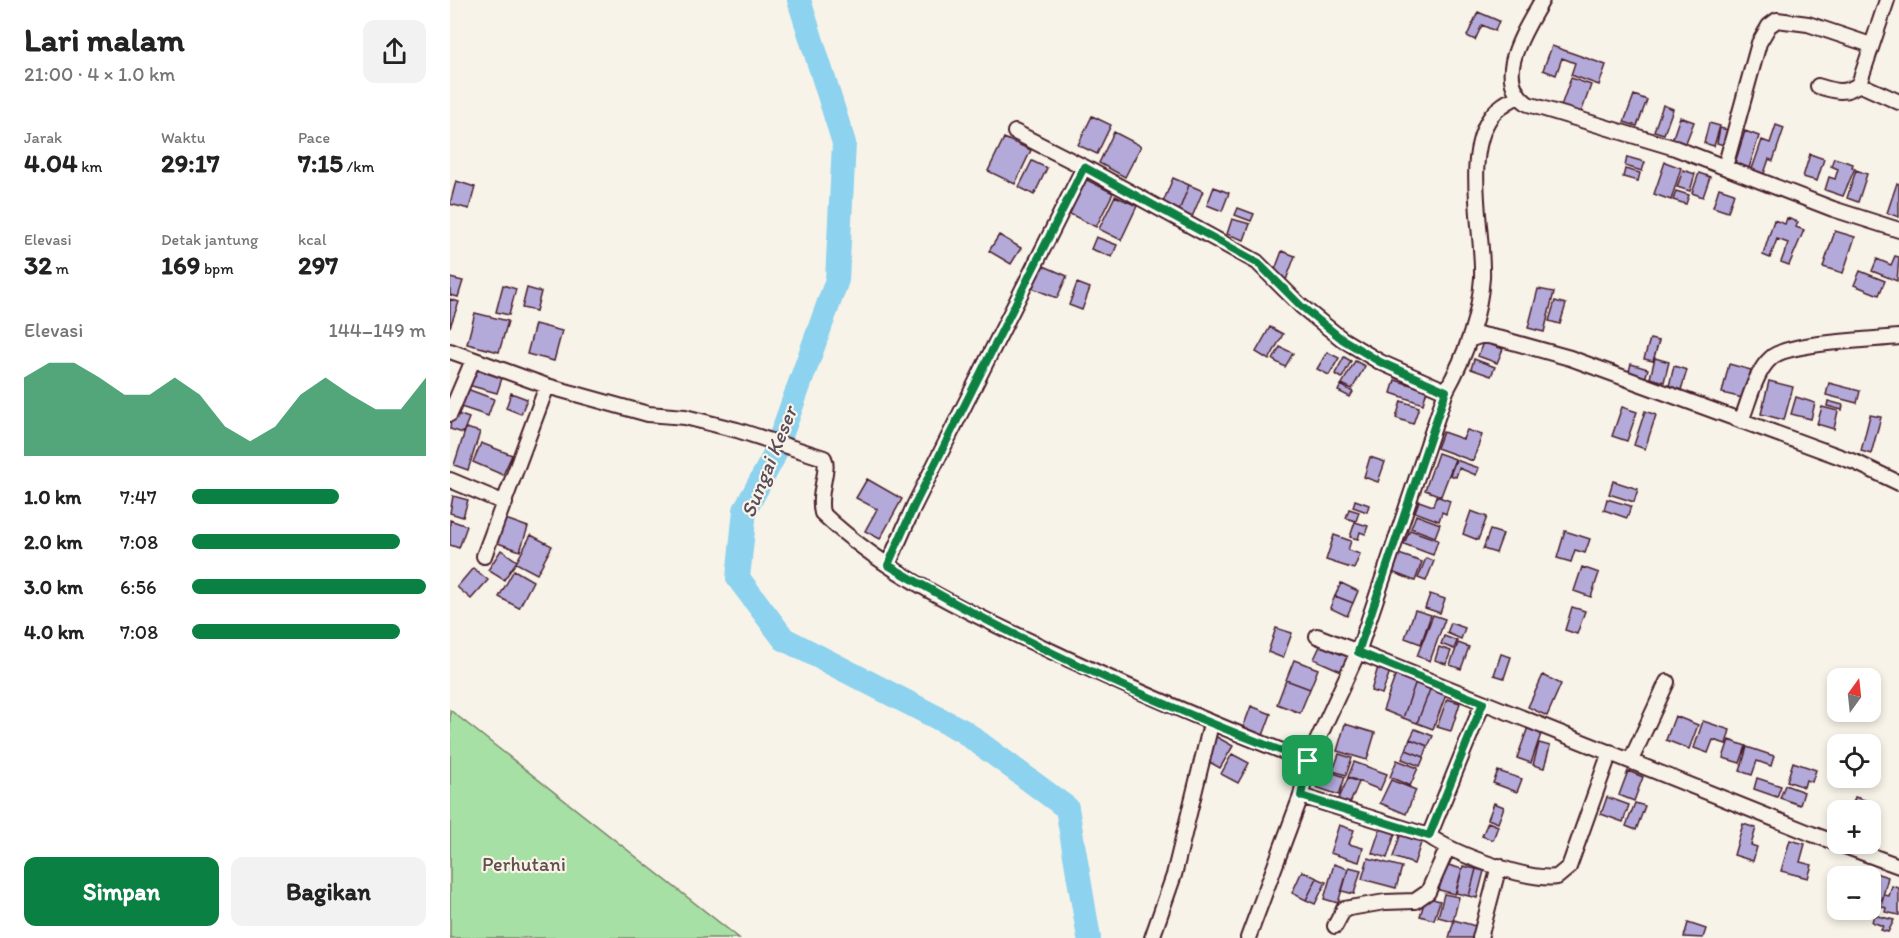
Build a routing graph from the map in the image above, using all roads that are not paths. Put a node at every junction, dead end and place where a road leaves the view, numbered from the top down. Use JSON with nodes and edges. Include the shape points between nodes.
{"nodes":[{"id":1,"x":1542,"y":0,"type":"edge"},
{"id":2,"x":1887,"y":0,"type":"edge"},
{"id":3,"x":1871,"y":45,"type":"junction"},
{"id":4,"x":1859,"y":84,"type":"junction"},
{"id":5,"x":1818,"y":86,"type":"dead end"},
{"id":6,"x":1518,"y":96,"type":"junction"},
{"id":7,"x":1899,"y":102,"type":"edge"},
{"id":8,"x":1015,"y":132,"type":"dead end"},
{"id":9,"x":1084,"y":167,"type":"junction"},
{"id":10,"x":1725,"y":167,"type":"junction"},
{"id":11,"x":1899,"y":230,"type":"edge"},
{"id":12,"x":1899,"y":338,"type":"edge"},
{"id":13,"x":1471,"y":339,"type":"junction"},
{"id":14,"x":450,"y":351,"type":"edge"},
{"id":15,"x":473,"y":360,"type":"junction"},
{"id":16,"x":547,"y":386,"type":"junction"},
{"id":17,"x":1446,"y":391,"type":"junction"},
{"id":18,"x":450,"y":414,"type":"edge"},
{"id":19,"x":1741,"y":421,"type":"junction"},
{"id":20,"x":450,"y":480,"type":"edge"},
{"id":21,"x":1899,"y":483,"type":"edge"},
{"id":22,"x":505,"y":503,"type":"junction"},
{"id":23,"x":484,"y":556,"type":"dead end"},
{"id":24,"x":888,"y":565,"type":"junction"},
{"id":25,"x":1317,"y":636,"type":"dead end"},
{"id":26,"x":1358,"y":652,"type":"junction"},
{"id":27,"x":1667,"y":682,"type":"dead end"},
{"id":28,"x":1483,"y":703,"type":"junction"},
{"id":29,"x":1211,"y":724,"type":"junction"},
{"id":30,"x":1610,"y":752,"type":"junction"},
{"id":31,"x":1631,"y":760,"type":"junction"},
{"id":32,"x":1308,"y":761,"type":"junction"},
{"id":33,"x":1301,"y":796,"type":"junction"},
{"id":34,"x":1429,"y":836,"type":"junction"},
{"id":35,"x":1447,"y":849,"type":"junction"},
{"id":36,"x":1499,"y":866,"type":"junction"},
{"id":37,"x":1899,"y":866,"type":"edge"},
{"id":38,"x":1335,"y":926,"type":"dead end"},
{"id":39,"x":1152,"y":938,"type":"edge"},
{"id":40,"x":1248,"y":938,"type":"edge"},
{"id":41,"x":1480,"y":938,"type":"edge"}],
"edges":[{"from":1,"to":6,"type":"street","via":[[1518,45],[1511,69]]},
{"from":2,"to":3,"type":"street"},
{"from":3,"to":4,"type":"street"},
{"from":3,"to":10,"type":"street","via":[[1808,24],[1777,20],[1769,26],[1759,43]]},
{"from":4,"to":5,"type":"street","via":[[1851,91],[1839,92]]},
{"from":4,"to":7,"type":"street"},
{"from":6,"to":10,"type":"street","via":[[1528,104]]},
{"from":6,"to":13,"type":"street","via":[[1491,116],[1478,158],[1482,278]]},
{"from":8,"to":9,"type":"street"},
{"from":9,"to":17,"type":"street","via":[[1257,262],[1301,306],[1351,344],[1380,362]]},
{"from":9,"to":24,"type":"street"},
{"from":10,"to":11,"type":"street"},
{"from":12,"to":19,"type":"street","via":[[1778,352],[1763,366]]},
{"from":13,"to":17,"type":"street","via":[[1466,357]]},
{"from":13,"to":19,"type":"street","via":[[1502,339],[1570,358]]},
{"from":14,"to":15,"type":"street"},
{"from":15,"to":16,"type":"street"},
{"from":15,"to":18,"type":"street"},
{"from":16,"to":22,"type":"street"},
{"from":16,"to":24,"type":"street","via":[[648,414],[685,417],[737,430],[824,458],[822,513]]},
{"from":17,"to":26,"type":"street"},
{"from":19,"to":21,"type":"street","via":[[1857,463]]},
{"from":20,"to":22,"type":"street"},
{"from":22,"to":23,"type":"street"},
{"from":24,"to":29,"type":"street","via":[[1030,642]]},
{"from":25,"to":26,"type":"street"},
{"from":26,"to":28,"type":"street"},
{"from":26,"to":32,"type":"street"},
{"from":27,"to":31,"type":"street"},
{"from":28,"to":30,"type":"street"},
{"from":28,"to":34,"type":"street"},
{"from":29,"to":32,"type":"street"},
{"from":29,"to":39,"type":"street","via":[[1174,875]]},
{"from":30,"to":31,"type":"street"},
{"from":30,"to":36,"type":"street","via":[[1569,867],[1557,877],[1545,879]]},
{"from":31,"to":37,"type":"street"},
{"from":32,"to":33,"type":"street"},
{"from":33,"to":34,"type":"street"},
{"from":33,"to":40,"type":"street"},
{"from":34,"to":35,"type":"street"},
{"from":35,"to":36,"type":"street"},
{"from":35,"to":38,"type":"street","via":[[1428,892],[1415,901],[1344,909]]},
{"from":36,"to":41,"type":"street"}]}
